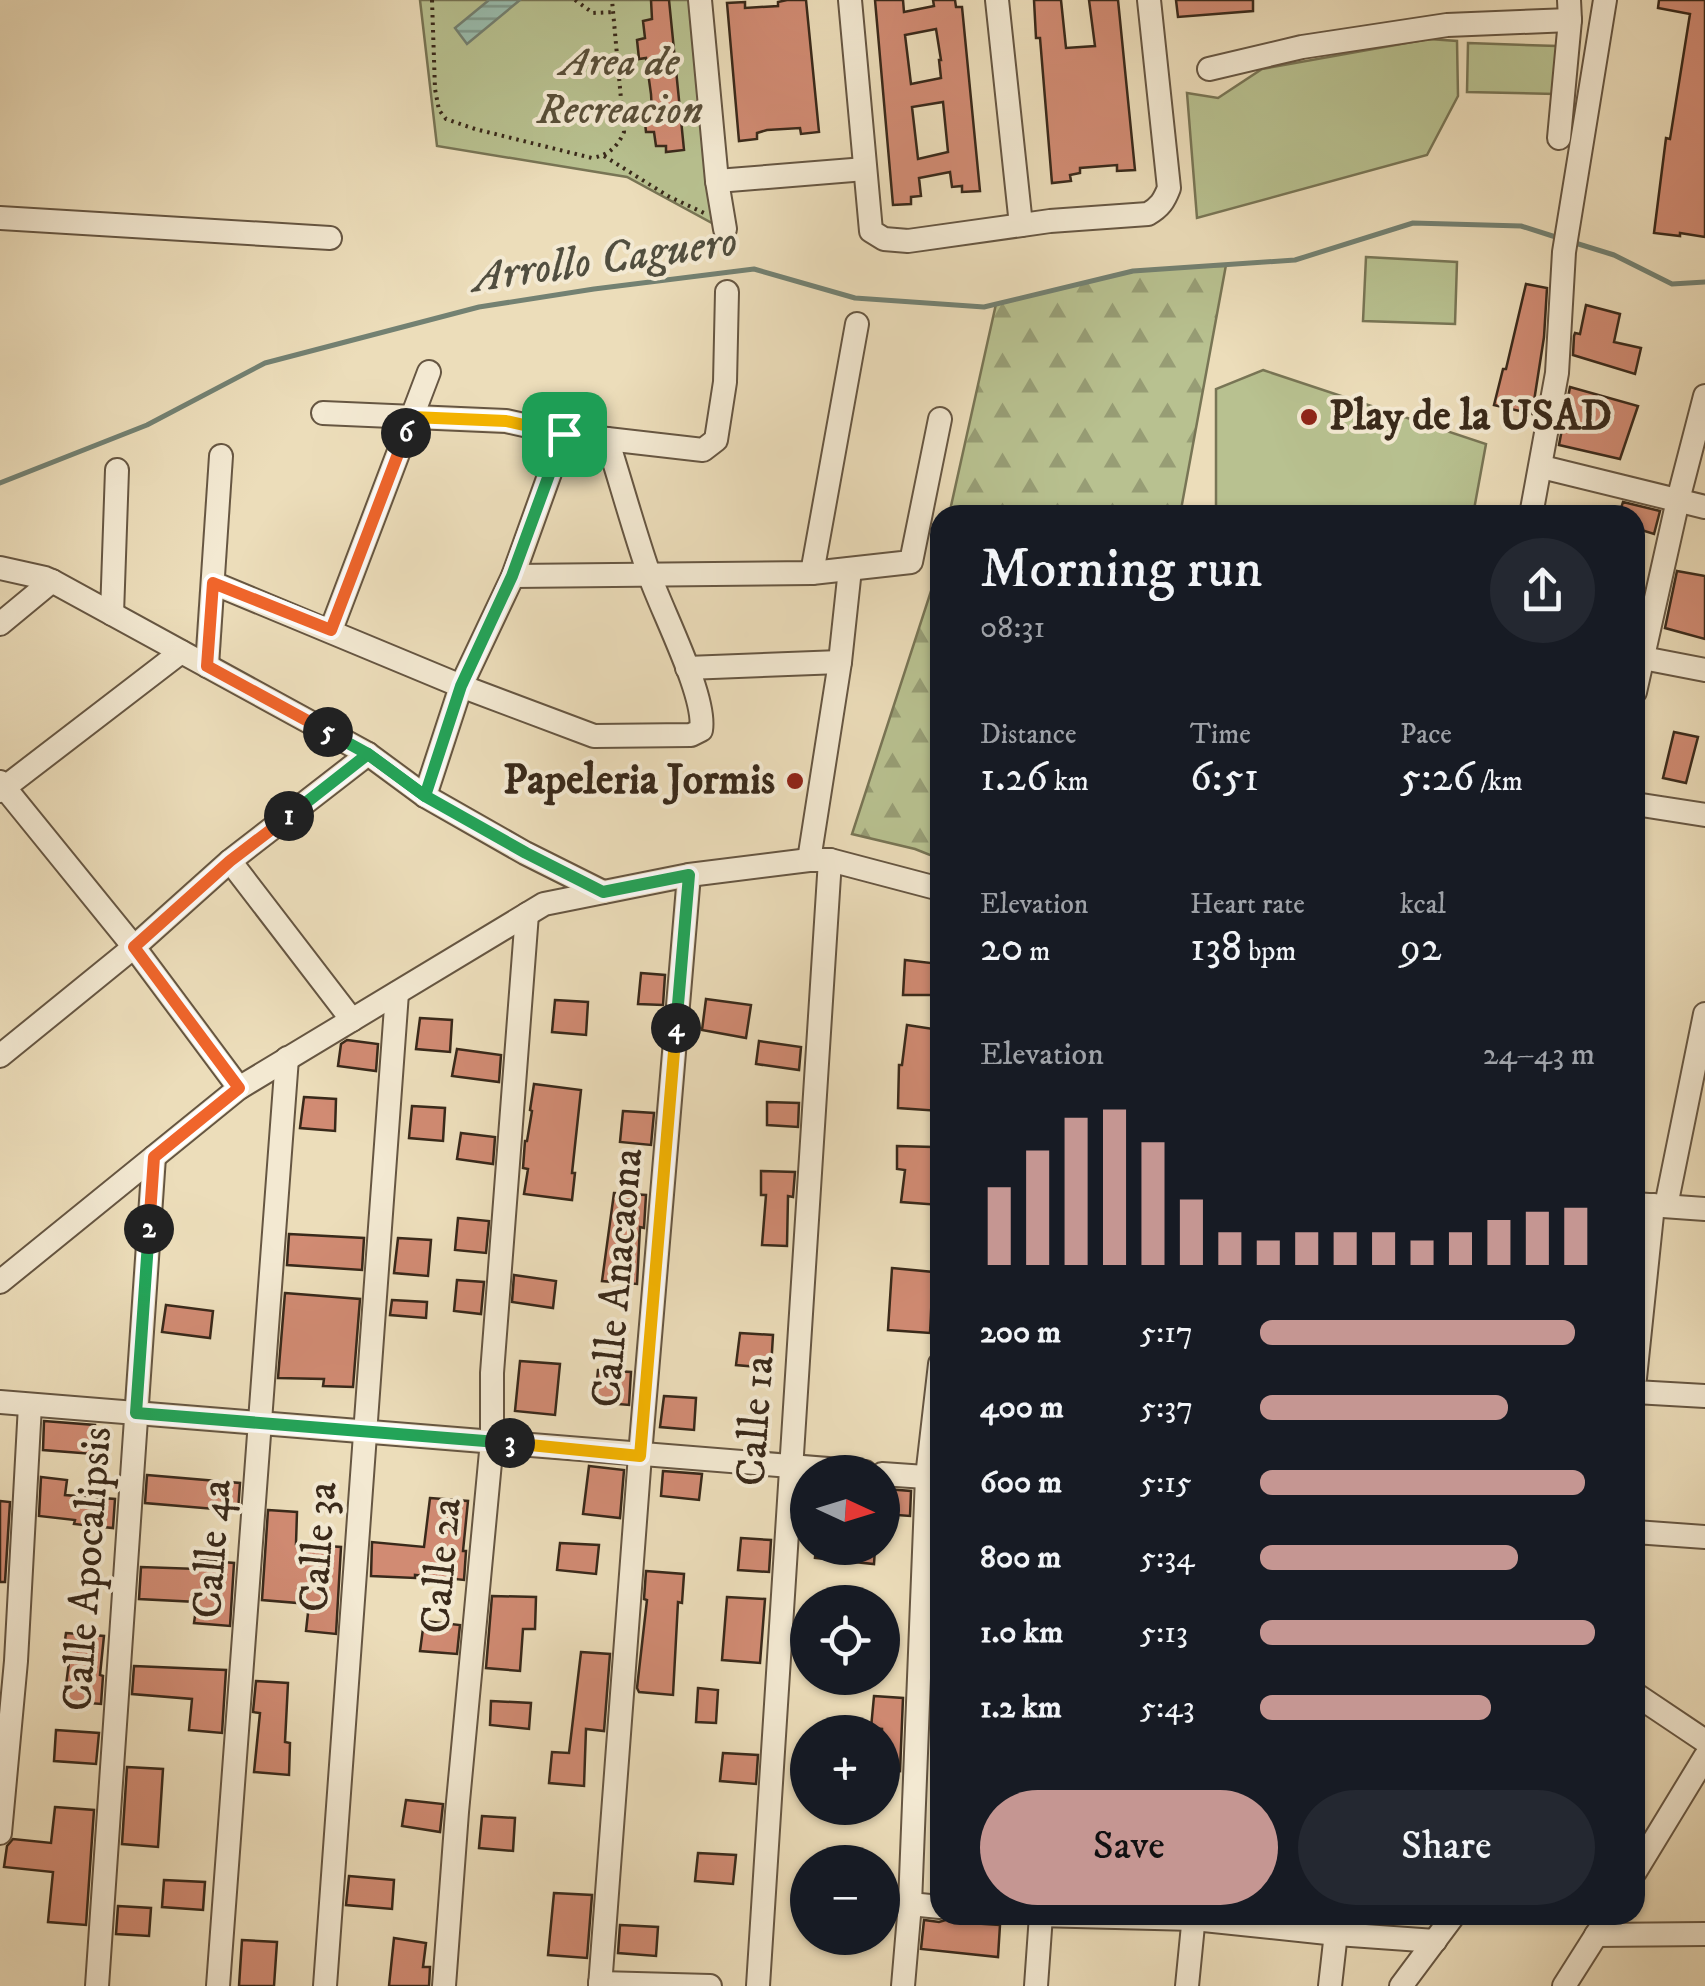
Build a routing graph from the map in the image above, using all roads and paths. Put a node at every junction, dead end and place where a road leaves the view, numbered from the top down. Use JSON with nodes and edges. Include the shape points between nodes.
{"nodes":[{"id":1,"x":432,"y":0,"type":"edge"},
{"id":2,"x":576,"y":0,"type":"edge"},
{"id":3,"x":612,"y":0,"type":"edge"},
{"id":4,"x":700,"y":0,"type":"edge"},
{"id":5,"x":850,"y":0,"type":"edge"},
{"id":6,"x":996,"y":0,"type":"edge"},
{"id":7,"x":1149,"y":0,"type":"edge"},
{"id":8,"x":1605,"y":0,"type":"edge"},
{"id":9,"x":1570,"y":10,"type":"edge"},
{"id":10,"x":614,"y":12,"type":"junction"},
{"id":11,"x":1209,"y":69,"type":"dead end"},
{"id":12,"x":1559,"y":138,"type":"dead end"},
{"id":13,"x":604,"y":156,"type":"junction"},
{"id":14,"x":865,"y":169,"type":"junction"},
{"id":15,"x":717,"y":181,"type":"junction"},
{"id":16,"x":0,"y":218,"type":"edge"},
{"id":17,"x":723,"y":220,"type":"joint"},
{"id":18,"x":1021,"y":225,"type":"junction"},
{"id":19,"x":330,"y":238,"type":"dead end"},
{"id":20,"x":727,"y":292,"type":"dead end"},
{"id":21,"x":857,"y":324,"type":"dead end"},
{"id":22,"x":429,"y":372,"type":"dead end"},
{"id":23,"x":1705,"y":396,"type":"edge"},
{"id":24,"x":322,"y":413,"type":"dead end"},
{"id":25,"x":412,"y":417,"type":"junction"},
{"id":26,"x":940,"y":419,"type":"dead end"},
{"id":27,"x":564,"y":434,"type":"junction"},
{"id":28,"x":607,"y":439,"type":"junction"},
{"id":29,"x":222,"y":456,"type":"dead end"},
{"id":30,"x":1542,"y":467,"type":"junction"},
{"id":31,"x":117,"y":470,"type":"dead end"},
{"id":32,"x":1678,"y":500,"type":"junction"},
{"id":33,"x":1533,"y":505,"type":"edge"},
{"id":34,"x":1705,"y":507,"type":"edge"},
{"id":35,"x":0,"y":568,"type":"edge"},
{"id":36,"x":850,"y":569,"type":"junction"},
{"id":37,"x":812,"y":573,"type":"junction"},
{"id":38,"x":649,"y":574,"type":"junction"},
{"id":39,"x":512,"y":576,"type":"junction"},
{"id":40,"x":52,"y":581,"type":"junction"},
{"id":41,"x":213,"y":583,"type":"junction"},
{"id":42,"x":112,"y":614,"type":"junction"},
{"id":43,"x":0,"y":624,"type":"edge"},
{"id":44,"x":331,"y":630,"type":"junction"},
{"id":45,"x":1645,"y":649,"type":"edge"},
{"id":46,"x":181,"y":652,"type":"junction"},
{"id":47,"x":1645,"y":658,"type":"edge"},
{"id":48,"x":840,"y":662,"type":"junction"},
{"id":49,"x":207,"y":666,"type":"junction"},
{"id":50,"x":687,"y":668,"type":"junction"},
{"id":51,"x":1705,"y":670,"type":"edge"},
{"id":52,"x":461,"y":686,"type":"junction"},
{"id":53,"x":368,"y":754,"type":"junction"},
{"id":54,"x":1,"y":787,"type":"edge"},
{"id":55,"x":425,"y":796,"type":"junction"},
{"id":56,"x":1645,"y":806,"type":"edge"},
{"id":57,"x":1705,"y":815,"type":"edge"},
{"id":58,"x":819,"y":860,"type":"junction"},
{"id":59,"x":230,"y":861,"type":"junction"},
{"id":60,"x":689,"y":875,"type":"junction"},
{"id":61,"x":930,"y":888,"type":"edge"},
{"id":62,"x":603,"y":892,"type":"junction"},
{"id":63,"x":528,"y":914,"type":"junction"},
{"id":64,"x":134,"y":947,"type":"junction"},
{"id":65,"x":397,"y":993,"type":"junction"},
{"id":66,"x":1705,"y":1014,"type":"edge"},
{"id":67,"x":352,"y":1020,"type":"junction"},
{"id":68,"x":0,"y":1056,"type":"edge"},
{"id":69,"x":288,"y":1058,"type":"junction"},
{"id":70,"x":239,"y":1088,"type":"junction"},
{"id":71,"x":154,"y":1157,"type":"junction"},
{"id":72,"x":1651,"y":1205,"type":"edge"},
{"id":73,"x":1705,"y":1209,"type":"edge"},
{"id":74,"x":1645,"y":1270,"type":"edge"},
{"id":75,"x":0,"y":1282,"type":"edge"},
{"id":76,"x":1645,"y":1393,"type":"edge"},
{"id":77,"x":1705,"y":1396,"type":"edge"},
{"id":78,"x":0,"y":1402,"type":"edge"},
{"id":79,"x":30,"y":1405,"type":"junction"},
{"id":80,"x":136,"y":1413,"type":"junction"},
{"id":81,"x":260,"y":1423,"type":"junction"},
{"id":82,"x":365,"y":1431,"type":"junction"},
{"id":83,"x":492,"y":1442,"type":"junction"},
{"id":84,"x":792,"y":1455,"type":"edge"},
{"id":85,"x":640,"y":1456,"type":"junction"},
{"id":86,"x":790,"y":1467,"type":"edge"},
{"id":87,"x":900,"y":1475,"type":"edge"},
{"id":88,"x":930,"y":1478,"type":"edge"},
{"id":89,"x":790,"y":1483,"type":"edge"},
{"id":90,"x":1645,"y":1533,"type":"edge"},
{"id":91,"x":930,"y":1534,"type":"edge"},
{"id":92,"x":1705,"y":1537,"type":"edge"},
{"id":93,"x":1645,"y":1701,"type":"edge"},
{"id":94,"x":1705,"y":1740,"type":"edge"},
{"id":95,"x":1705,"y":1757,"type":"edge"},
{"id":96,"x":0,"y":1833,"type":"edge"},
{"id":97,"x":1645,"y":1856,"type":"edge"},
{"id":98,"x":910,"y":1904,"type":"junction"},
{"id":99,"x":930,"y":1906,"type":"edge"},
{"id":100,"x":1039,"y":1925,"type":"edge"},
{"id":101,"x":1193,"y":1925,"type":"edge"},
{"id":102,"x":1337,"y":1925,"type":"edge"},
{"id":103,"x":1343,"y":1925,"type":"edge"},
{"id":104,"x":1446,"y":1925,"type":"edge"},
{"id":105,"x":1603,"y":1925,"type":"edge"},
{"id":106,"x":1705,"y":1934,"type":"edge"},
{"id":107,"x":1434,"y":1941,"type":"junction"},
{"id":108,"x":600,"y":1984,"type":"edge"},
{"id":109,"x":97,"y":1986,"type":"edge"},
{"id":110,"x":218,"y":1986,"type":"edge"},
{"id":111,"x":325,"y":1986,"type":"edge"},
{"id":112,"x":444,"y":1986,"type":"edge"},
{"id":113,"x":710,"y":1986,"type":"edge"},
{"id":114,"x":758,"y":1986,"type":"edge"},
{"id":115,"x":903,"y":1986,"type":"edge"},
{"id":116,"x":1036,"y":1986,"type":"edge"},
{"id":117,"x":1187,"y":1986,"type":"edge"},
{"id":118,"x":1330,"y":1986,"type":"edge"},
{"id":119,"x":1401,"y":1986,"type":"edge"},
{"id":120,"x":1564,"y":1986,"type":"edge"}],
"edges":[{"from":1,"to":13,"type":"path","via":[[435,89],[446,119]]},
{"from":2,"to":10,"type":"path","via":[[592,12]]},
{"from":3,"to":10,"type":"path"},
{"from":4,"to":15,"type":"street"},
{"from":5,"to":14,"type":"street"},
{"from":6,"to":18,"type":"street"},
{"from":7,"to":18,"type":"street","via":[[1169,188],[1164,201],[1148,214]]},
{"from":8,"to":30,"type":"street","via":[[1564,252],[1557,373]]},
{"from":9,"to":11,"type":"street","via":[[1302,47]]},
{"from":9,"to":12,"type":"street"},
{"from":10,"to":13,"type":"path","via":[[624,132]]},
{"from":13,"to":17,"type":"path","via":[[688,207]]},
{"from":14,"to":15,"type":"street"},
{"from":14,"to":18,"type":"street","via":[[871,230],[884,240]]},
{"from":15,"to":17,"type":"street"},
{"from":16,"to":19,"type":"street"},
{"from":20,"to":28,"type":"street","via":[[716,440],[704,450]]},
{"from":21,"to":37,"type":"street"},
{"from":22,"to":25,"type":"street"},
{"from":23,"to":32,"type":"street"},
{"from":24,"to":25,"type":"street"},
{"from":25,"to":27,"type":"street","via":[[506,421]]},
{"from":25,"to":44,"type":"street"},
{"from":26,"to":36,"type":"street","via":[[910,562]]},
{"from":27,"to":28,"type":"street"},
{"from":27,"to":39,"type":"street"},
{"from":28,"to":38,"type":"street"},
{"from":29,"to":41,"type":"street"},
{"from":30,"to":32,"type":"street"},
{"from":30,"to":33,"type":"street"},
{"from":31,"to":42,"type":"street"},
{"from":32,"to":34,"type":"street"},
{"from":32,"to":45,"type":"street"},
{"from":35,"to":40,"type":"street"},
{"from":36,"to":37,"type":"street"},
{"from":36,"to":48,"type":"street","name":"Calle 1a"},
{"from":37,"to":38,"type":"street"},
{"from":38,"to":39,"type":"street"},
{"from":38,"to":50,"type":"street"},
{"from":39,"to":52,"type":"street"},
{"from":40,"to":42,"type":"street"},
{"from":40,"to":43,"type":"street"},
{"from":41,"to":44,"type":"street"},
{"from":41,"to":49,"type":"street"},
{"from":42,"to":46,"type":"street"},
{"from":44,"to":52,"type":"street"},
{"from":46,"to":49,"type":"street"},
{"from":46,"to":54,"type":"street"},
{"from":47,"to":51,"type":"street"},
{"from":48,"to":50,"type":"street"},
{"from":48,"to":58,"type":"street","name":"Calle 1a"},
{"from":49,"to":53,"type":"street"},
{"from":50,"to":52,"type":"street","via":[[703,718],[701,730],[691,735],[594,736]]},
{"from":52,"to":55,"type":"street"},
{"from":53,"to":55,"type":"street"},
{"from":53,"to":59,"type":"street"},
{"from":54,"to":64,"type":"street"},
{"from":55,"to":62,"type":"street"},
{"from":56,"to":57,"type":"street"},
{"from":58,"to":60,"type":"street"},
{"from":58,"to":61,"type":"street"},
{"from":58,"to":84,"type":"street","name":"Calle 1a"},
{"from":59,"to":64,"type":"street"},
{"from":59,"to":67,"type":"street"},
{"from":60,"to":62,"type":"street"},
{"from":60,"to":85,"type":"street","name":"Calle Anacaona"},
{"from":62,"to":63,"type":"street","via":[[544,904]]},
{"from":63,"to":65,"type":"street"},
{"from":63,"to":83,"type":"street","name":"Calle 2a"},
{"from":64,"to":68,"type":"street"},
{"from":64,"to":70,"type":"street"},
{"from":65,"to":67,"type":"street"},
{"from":65,"to":82,"type":"street","name":"Calle 3a"},
{"from":66,"to":72,"type":"street"},
{"from":67,"to":69,"type":"street"},
{"from":69,"to":70,"type":"street"},
{"from":69,"to":81,"type":"street","name":"Calle 4a"},
{"from":70,"to":71,"type":"street"},
{"from":71,"to":75,"type":"street"},
{"from":71,"to":80,"type":"street","name":"Calle Apocalipsis"},
{"from":72,"to":73,"type":"street"},
{"from":72,"to":74,"type":"street"},
{"from":76,"to":77,"type":"street"},
{"from":78,"to":79,"type":"street"},
{"from":79,"to":80,"type":"street"},
{"from":79,"to":96,"type":"street"},
{"from":80,"to":81,"type":"street"},
{"from":80,"to":109,"type":"street","name":"Calle Apocalipsis"},
{"from":81,"to":82,"type":"street"},
{"from":81,"to":110,"type":"street","name":"Calle 4a"},
{"from":82,"to":83,"type":"street"},
{"from":82,"to":111,"type":"street","name":"Calle 3a"},
{"from":83,"to":85,"type":"street"},
{"from":83,"to":112,"type":"street","name":"Calle 2a"},
{"from":85,"to":86,"type":"street"},
{"from":85,"to":108,"type":"street","name":"Calle Anacaona"},
{"from":87,"to":88,"type":"street"},
{"from":89,"to":114,"type":"street","name":"Calle 1a"},
{"from":90,"to":92,"type":"street"},
{"from":91,"to":98,"type":"street"},
{"from":93,"to":94,"type":"street"},
{"from":95,"to":97,"type":"street"},
{"from":98,"to":99,"type":"street"},
{"from":98,"to":115,"type":"street"},
{"from":100,"to":116,"type":"street"},
{"from":101,"to":117,"type":"street"},
{"from":102,"to":118,"type":"street"},
{"from":103,"to":107,"type":"street"},
{"from":104,"to":107,"type":"street"},
{"from":105,"to":106,"type":"street"},
{"from":105,"to":120,"type":"street"},
{"from":107,"to":119,"type":"street"},
{"from":108,"to":113,"type":"street"}]}
